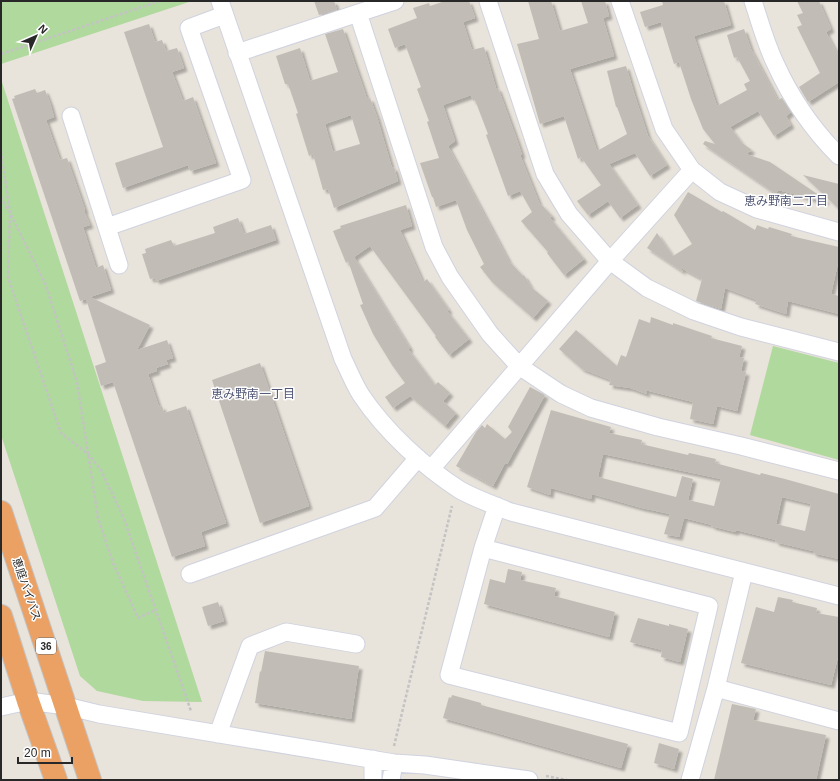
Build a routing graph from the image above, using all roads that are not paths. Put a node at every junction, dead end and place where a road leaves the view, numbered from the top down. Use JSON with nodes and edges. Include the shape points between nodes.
{"nodes":[{"id":1,"x":394,"y":1,"type":"edge"},
{"id":2,"x":488,"y":1,"type":"edge"},
{"id":3,"x":620,"y":1,"type":"edge"},
{"id":4,"x":753,"y":1,"type":"edge"},
{"id":5,"x":222,"y":8,"type":"edge"},
{"id":6,"x":358,"y":13,"type":"junction"},
{"id":7,"x":237,"y":53,"type":"junction"},
{"id":8,"x":71,"y":116,"type":"dead end"},
{"id":9,"x":839,"y":156,"type":"edge"},
{"id":10,"x":692,"y":170,"type":"junction"},
{"id":11,"x":107,"y":227,"type":"junction"},
{"id":12,"x":839,"y":232,"type":"edge"},
{"id":13,"x":610,"y":261,"type":"junction"},
{"id":14,"x":119,"y":265,"type":"dead end"},
{"id":15,"x":839,"y":352,"type":"edge"},
{"id":16,"x":519,"y":366,"type":"junction"},
{"id":17,"x":418,"y":458,"type":"junction"},
{"id":18,"x":431,"y":469,"type":"junction"},
{"id":19,"x":839,"y":472,"type":"edge"},
{"id":20,"x":497,"y":506,"type":"junction"},
{"id":21,"x":1,"y":512,"type":"edge"},
{"id":22,"x":483,"y":548,"type":"junction"},
{"id":23,"x":744,"y":572,"type":"junction"},
{"id":24,"x":190,"y":574,"type":"dead end"},
{"id":25,"x":839,"y":596,"type":"edge"},
{"id":26,"x":1,"y":616,"type":"edge"},
{"id":27,"x":356,"y":644,"type":"dead end"},
{"id":28,"x":716,"y":688,"type":"junction"},
{"id":29,"x":28,"y":701,"type":"junction"},
{"id":30,"x":66,"y":706,"type":"junction"},
{"id":31,"x":1,"y":707,"type":"edge"},
{"id":32,"x":839,"y":721,"type":"edge"},
{"id":33,"x":218,"y":734,"type":"junction"},
{"id":34,"x":393,"y":756,"type":"junction"},
{"id":35,"x":373,"y":759,"type":"junction"},
{"id":36,"x":56,"y":780,"type":"edge"},
{"id":37,"x":90,"y":780,"type":"edge"},
{"id":38,"x":373,"y":780,"type":"edge"},
{"id":39,"x":391,"y":780,"type":"edge"},
{"id":40,"x":529,"y":780,"type":"edge"},
{"id":41,"x":690,"y":780,"type":"edge"}],
"edges":[{"from":1,"to":6,"type":"street"},
{"from":2,"to":13,"type":"street","via":[[545,174],[569,214]]},
{"from":3,"to":10,"type":"street","via":[[664,129]]},
{"from":4,"to":9,"type":"street","via":[[775,64],[792,95],[830,148]]},
{"from":5,"to":7,"type":"street"},
{"from":5,"to":11,"type":"street","via":[[189,28],[242,180]]},
{"from":6,"to":7,"type":"street"},
{"from":6,"to":16,"type":"street","via":[[434,247],[470,307]]},
{"from":7,"to":17,"type":"street","via":[[343,359],[361,395],[389,430]]},
{"from":8,"to":11,"type":"street"},
{"from":10,"to":12,"type":"street","via":[[720,192],[758,209]]},
{"from":10,"to":13,"type":"street"},
{"from":11,"to":14,"type":"street"},
{"from":13,"to":15,"type":"street","via":[[648,288],[694,311]]},
{"from":13,"to":16,"type":"street"},
{"from":16,"to":18,"type":"street"},
{"from":16,"to":19,"type":"street","via":[[561,394],[591,408]]},
{"from":17,"to":18,"type":"street"},
{"from":17,"to":24,"type":"street","via":[[375,508]]},
{"from":18,"to":20,"type":"street","via":[[461,490]]},
{"from":20,"to":22,"type":"street"},
{"from":20,"to":23,"type":"street","via":[[511,512]]},
{"from":21,"to":30,"type":"highway","name":"恵庭バイパス","number":"36"},
{"from":22,"to":22,"type":"street","via":[[449,675],[679,733],[709,606]]},
{"from":23,"to":25,"type":"street"},
{"from":23,"to":28,"type":"street"},
{"from":26,"to":29,"type":"highway"},
{"from":27,"to":33,"type":"street","via":[[286,632],[250,646]]},
{"from":28,"to":32,"type":"street"},
{"from":28,"to":41,"type":"street"},
{"from":29,"to":30,"type":"street"},
{"from":29,"to":31,"type":"street"},
{"from":29,"to":36,"type":"highway"},
{"from":30,"to":33,"type":"street"},
{"from":30,"to":37,"type":"highway","name":"恵庭バイパス","number":"36"},
{"from":33,"to":35,"type":"street"},
{"from":34,"to":35,"type":"street"},
{"from":34,"to":39,"type":"street"},
{"from":34,"to":40,"type":"street","via":[[425,765]]},
{"from":35,"to":38,"type":"street"}]}
